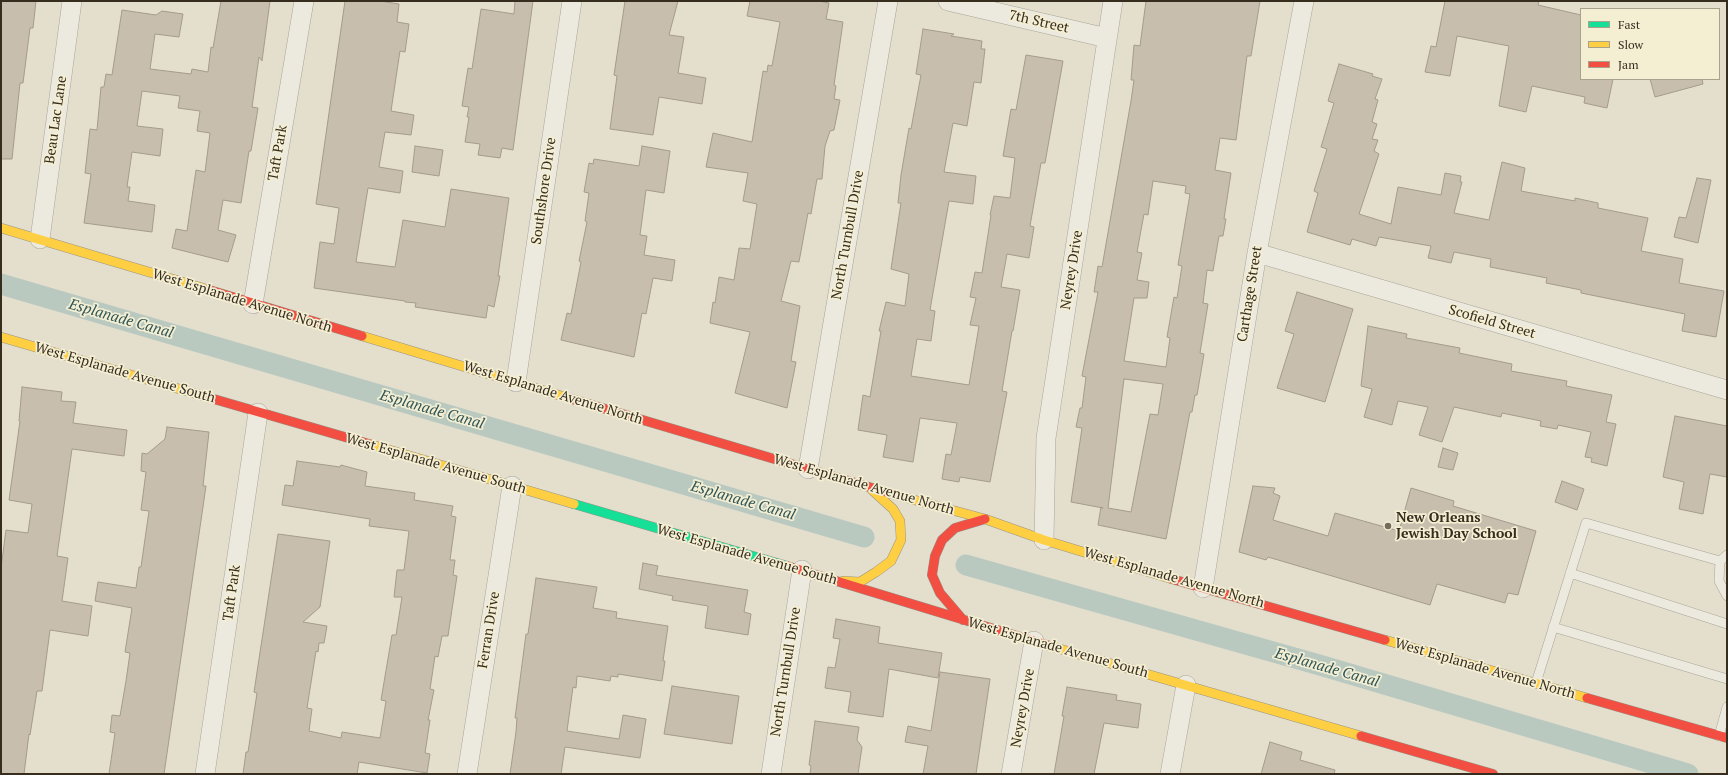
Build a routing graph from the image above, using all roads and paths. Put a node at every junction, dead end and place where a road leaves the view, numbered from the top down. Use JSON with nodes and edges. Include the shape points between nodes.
{"nodes":[{"id":1,"x":72,"y":1,"type":"edge"},
{"id":2,"x":304,"y":1,"type":"edge"},
{"id":3,"x":572,"y":1,"type":"edge"},
{"id":4,"x":888,"y":1,"type":"edge"},
{"id":5,"x":948,"y":1,"type":"edge"},
{"id":6,"x":1113,"y":1,"type":"edge"},
{"id":7,"x":1304,"y":1,"type":"edge"},
{"id":8,"x":1107,"y":38,"type":"junction"},
{"id":9,"x":3,"y":230,"type":"edge"},
{"id":10,"x":40,"y":239,"type":"junction"},
{"id":11,"x":1256,"y":253,"type":"junction"},
{"id":12,"x":253,"y":304,"type":"junction"},
{"id":13,"x":1,"y":337,"type":"edge"},
{"id":14,"x":516,"y":382,"type":"junction"},
{"id":15,"x":1727,"y":390,"type":"edge"},
{"id":16,"x":258,"y":413,"type":"junction"},
{"id":17,"x":808,"y":470,"type":"junction"},
{"id":18,"x":512,"y":486,"type":"junction"},
{"id":19,"x":869,"y":488,"type":"junction"},
{"id":20,"x":985,"y":519,"type":"junction"},
{"id":21,"x":1044,"y":540,"type":"junction"},
{"id":22,"x":1724,"y":558,"type":"edge"},
{"id":23,"x":802,"y":570,"type":"junction"},
{"id":24,"x":1570,"y":573,"type":"junction"},
{"id":25,"x":837,"y":581,"type":"junction"},
{"id":26,"x":1203,"y":588,"type":"junction"},
{"id":27,"x":1727,"y":596,"type":"edge"},
{"id":28,"x":963,"y":620,"type":"junction"},
{"id":29,"x":1727,"y":624,"type":"edge"},
{"id":30,"x":1553,"y":627,"type":"junction"},
{"id":31,"x":1034,"y":641,"type":"junction"},
{"id":32,"x":1727,"y":679,"type":"edge"},
{"id":33,"x":1536,"y":683,"type":"junction"},
{"id":34,"x":1186,"y":685,"type":"junction"},
{"id":35,"x":1727,"y":707,"type":"edge"},
{"id":36,"x":1723,"y":737,"type":"edge"},
{"id":37,"x":205,"y":774,"type":"edge"},
{"id":38,"x":467,"y":774,"type":"edge"},
{"id":39,"x":771,"y":774,"type":"edge"},
{"id":40,"x":1011,"y":774,"type":"edge"},
{"id":41,"x":1170,"y":774,"type":"edge"},
{"id":42,"x":1493,"y":774,"type":"edge"}],
"edges":[{"from":1,"to":10,"type":"street","name":"Beau Lac Lane"},
{"from":2,"to":12,"type":"street","name":"Taft Park"},
{"from":3,"to":14,"type":"street","name":"Southshore Drive"},
{"from":4,"to":17,"type":"street","name":"North Turnbull Drive"},
{"from":5,"to":8,"type":"street","name":"7th Street"},
{"from":6,"to":8,"type":"street","name":"Neyrey Drive"},
{"from":7,"to":11,"type":"street","name":"Carthage Street"},
{"from":8,"to":21,"type":"street","name":"Neyrey Drive","via":[[1046,438]]},
{"from":9,"to":10,"type":"main road","name":"West Esplanade Avenue North"},
{"from":10,"to":12,"type":"main road","name":"West Esplanade Avenue North"},
{"from":11,"to":15,"type":"street","name":"Scofield Street"},
{"from":11,"to":26,"type":"street","name":"Carthage Street"},
{"from":12,"to":14,"type":"main road","name":"West Esplanade Avenue North"},
{"from":13,"to":16,"type":"main road","name":"West Esplanade Avenue South"},
{"from":14,"to":17,"type":"main road","name":"West Esplanade Avenue North"},
{"from":16,"to":18,"type":"main road","name":"West Esplanade Avenue South"},
{"from":16,"to":37,"type":"street","name":"Taft Park"},
{"from":17,"to":19,"type":"main road","name":"West Esplanade Avenue North"},
{"from":18,"to":23,"type":"main road","name":"West Esplanade Avenue South"},
{"from":18,"to":38,"type":"street","name":"Ferran Drive"},
{"from":19,"to":20,"type":"main road","name":"West Esplanade Avenue North"},
{"from":19,"to":25,"type":"main road","via":[[893,509],[900,521],[901,540],[891,561],[876,572],[860,582]]},
{"from":20,"to":21,"type":"main road","name":"West Esplanade Avenue North"},
{"from":20,"to":28,"type":"main road","via":[[955,528],[942,540],[935,556],[932,575],[940,593]]},
{"from":21,"to":26,"type":"main road","name":"West Esplanade Avenue North"},
{"from":22,"to":24,"type":"lane","via":[[1586,523]]},
{"from":22,"to":27,"type":"lane","via":[[1719,581]]},
{"from":23,"to":25,"type":"main road","name":"West Esplanade Avenue South"},
{"from":23,"to":39,"type":"street","name":"North Turnbull Drive"},
{"from":24,"to":29,"type":"lane"},
{"from":24,"to":30,"type":"lane"},
{"from":25,"to":28,"type":"main road","name":"West Esplanade Avenue South"},
{"from":26,"to":33,"type":"main road","name":"West Esplanade Avenue North"},
{"from":28,"to":31,"type":"main road","name":"West Esplanade Avenue South"},
{"from":30,"to":32,"type":"lane"},
{"from":30,"to":33,"type":"lane"},
{"from":31,"to":34,"type":"main road","name":"West Esplanade Avenue South"},
{"from":31,"to":40,"type":"street","name":"Neyrey Drive"},
{"from":33,"to":36,"type":"main road","name":"West Esplanade Avenue North"},
{"from":34,"to":41,"type":"street"},
{"from":34,"to":42,"type":"main road","name":"West Esplanade Avenue South"},
{"from":35,"to":36,"type":"lane"}]}
